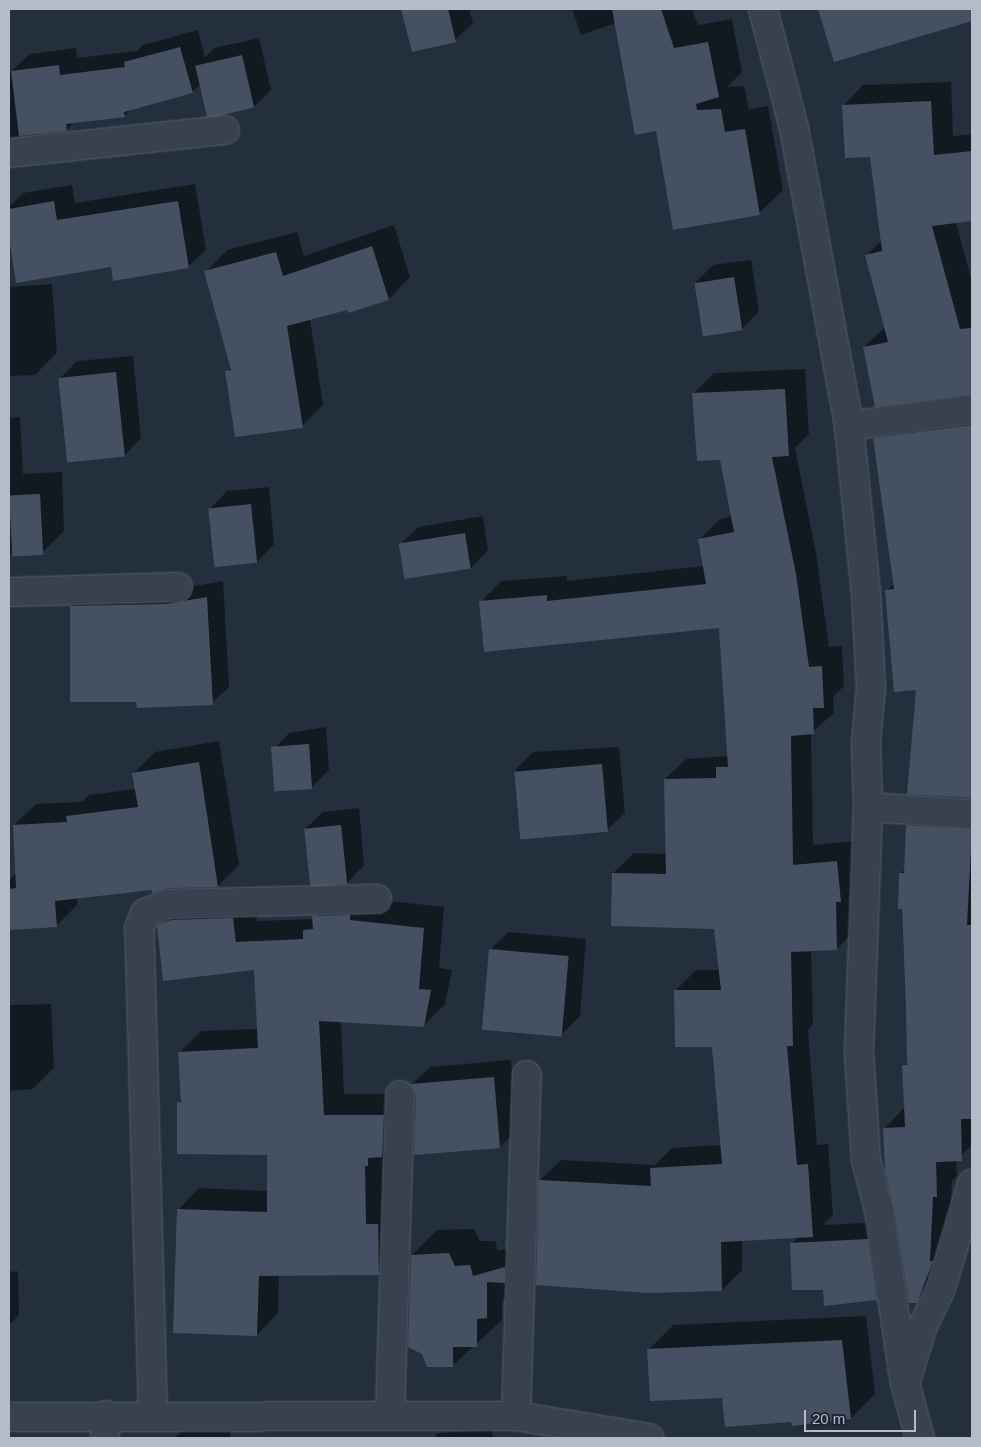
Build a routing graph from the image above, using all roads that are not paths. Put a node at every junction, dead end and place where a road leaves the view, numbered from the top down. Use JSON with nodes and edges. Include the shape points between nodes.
{"nodes":[{"id":1,"x":763,"y":9,"type":"edge"},
{"id":2,"x":225,"y":130,"type":"dead end"},
{"id":3,"x":9,"y":153,"type":"edge"},
{"id":4,"x":972,"y":409,"type":"edge"},
{"id":5,"x":849,"y":426,"type":"junction"},
{"id":6,"x":178,"y":587,"type":"dead end"},
{"id":7,"x":9,"y":592,"type":"edge"},
{"id":8,"x":868,"y":807,"type":"junction"},
{"id":9,"x":972,"y":814,"type":"edge"},
{"id":10,"x":377,"y":899,"type":"dead end"},
{"id":11,"x":527,"y":1075,"type":"dead end"},
{"id":12,"x":400,"y":1094,"type":"dead end"},
{"id":13,"x":972,"y":1184,"type":"edge"},
{"id":14,"x":905,"y":1383,"type":"junction"},
{"id":15,"x":390,"y":1415,"type":"junction"},
{"id":16,"x":153,"y":1416,"type":"junction"},
{"id":17,"x":516,"y":1416,"type":"junction"},
{"id":18,"x":9,"y":1417,"type":"edge"},
{"id":19,"x":106,"y":1427,"type":"edge"},
{"id":20,"x":649,"y":1438,"type":"edge"},
{"id":21,"x":920,"y":1438,"type":"edge"}],
"edges":[{"from":1,"to":5,"type":"street","via":[[794,128]]},
{"from":2,"to":3,"type":"street"},
{"from":4,"to":5,"type":"street"},
{"from":5,"to":8,"type":"street","via":[[868,618],[871,687],[866,742]]},
{"from":6,"to":7,"type":"street"},
{"from":8,"to":9,"type":"street"},
{"from":8,"to":14,"type":"street","via":[[859,1054],[866,1160],[879,1210]]},
{"from":10,"to":16,"type":"street","via":[[168,904],[145,913],[139,928]]},
{"from":11,"to":17,"type":"street"},
{"from":12,"to":15,"type":"street"},
{"from":13,"to":14,"type":"street","via":[[941,1288],[923,1326]]},
{"from":14,"to":21,"type":"street"},
{"from":15,"to":16,"type":"street"},
{"from":15,"to":17,"type":"street"},
{"from":16,"to":19,"type":"street"},
{"from":17,"to":20,"type":"street"},
{"from":18,"to":19,"type":"street"}]}
